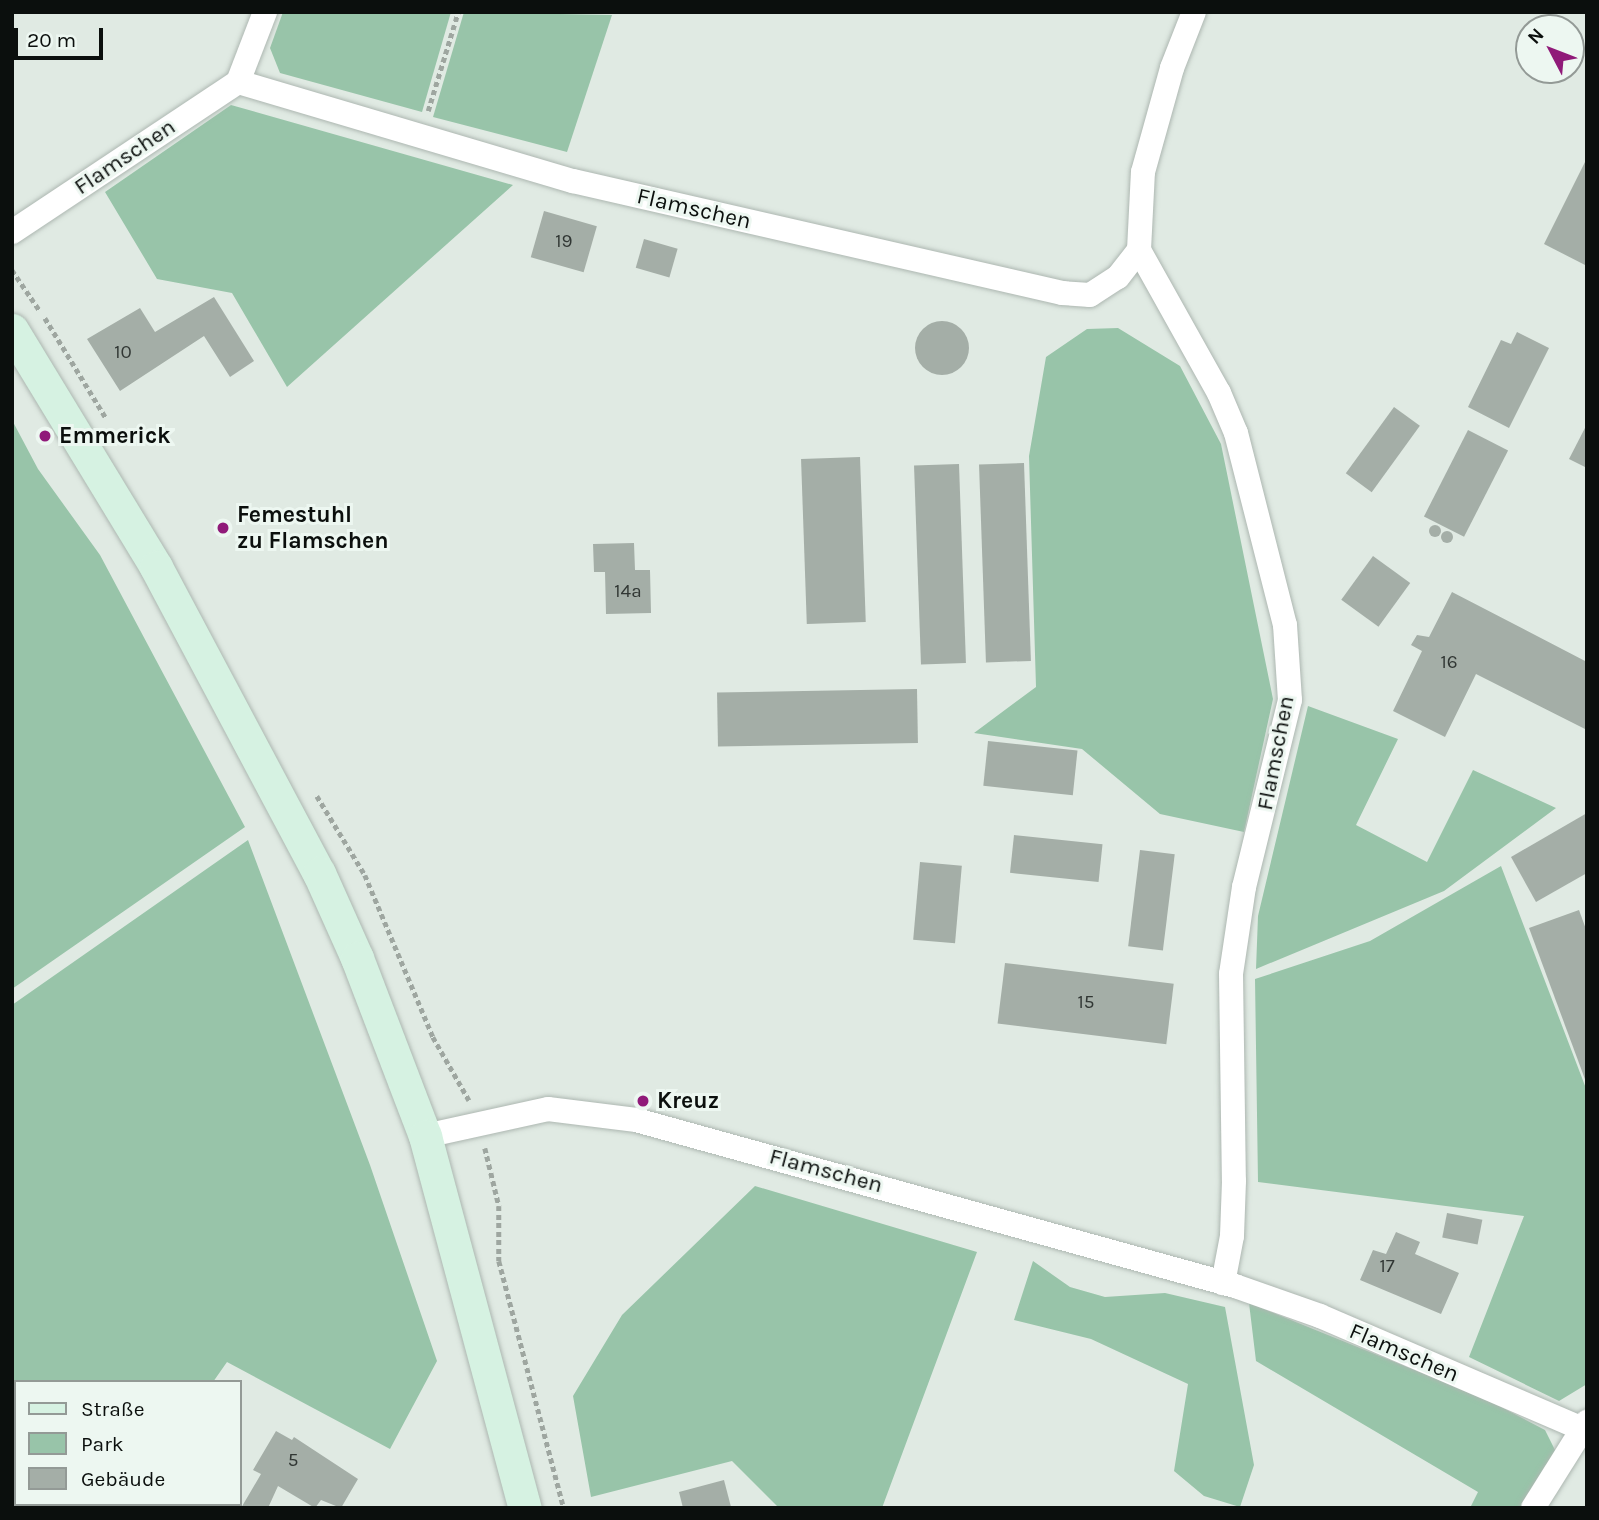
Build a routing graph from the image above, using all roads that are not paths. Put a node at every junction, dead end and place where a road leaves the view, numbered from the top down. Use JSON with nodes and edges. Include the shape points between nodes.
{"nodes":[{"id":1,"x":265,"y":12,"type":"edge"},
{"id":2,"x":1194,"y":12,"type":"edge"},
{"id":3,"x":238,"y":82,"type":"junction"},
{"id":4,"x":12,"y":232,"type":"edge"},
{"id":5,"x":1139,"y":250,"type":"junction"},
{"id":6,"x":12,"y":330,"type":"edge"},
{"id":7,"x":425,"y":1136,"type":"junction"},
{"id":8,"x":1223,"y":1283,"type":"junction"},
{"id":9,"x":1586,"y":1427,"type":"edge"},
{"id":10,"x":525,"y":1508,"type":"edge"},
{"id":11,"x":1534,"y":1508,"type":"edge"}],
"edges":[{"from":1,"to":3,"type":"street"},
{"from":2,"to":5,"type":"street","via":[[1172,68],[1143,172]]},
{"from":3,"to":4,"type":"street","name":"Flamschen"},
{"from":3,"to":5,"type":"street","name":"Flamschen","via":[[573,181],[1062,293],[1090,295],[1118,277]]},
{"from":5,"to":8,"type":"street","name":"Flamschen","via":[[1219,393],[1236,433],[1285,625],[1290,700],[1244,887],[1231,974],[1234,1181],[1232,1236]]},
{"from":6,"to":7,"type":"main road","via":[[156,567],[319,873]]},
{"from":7,"to":8,"type":"street","name":"Flamschen","via":[[548,1109],[613,1115]]},
{"from":7,"to":10,"type":"main road"},
{"from":8,"to":9,"type":"street","name":"Flamschen","via":[[1320,1317]]},
{"from":9,"to":11,"type":"street","name":"Flamschen"}]}
